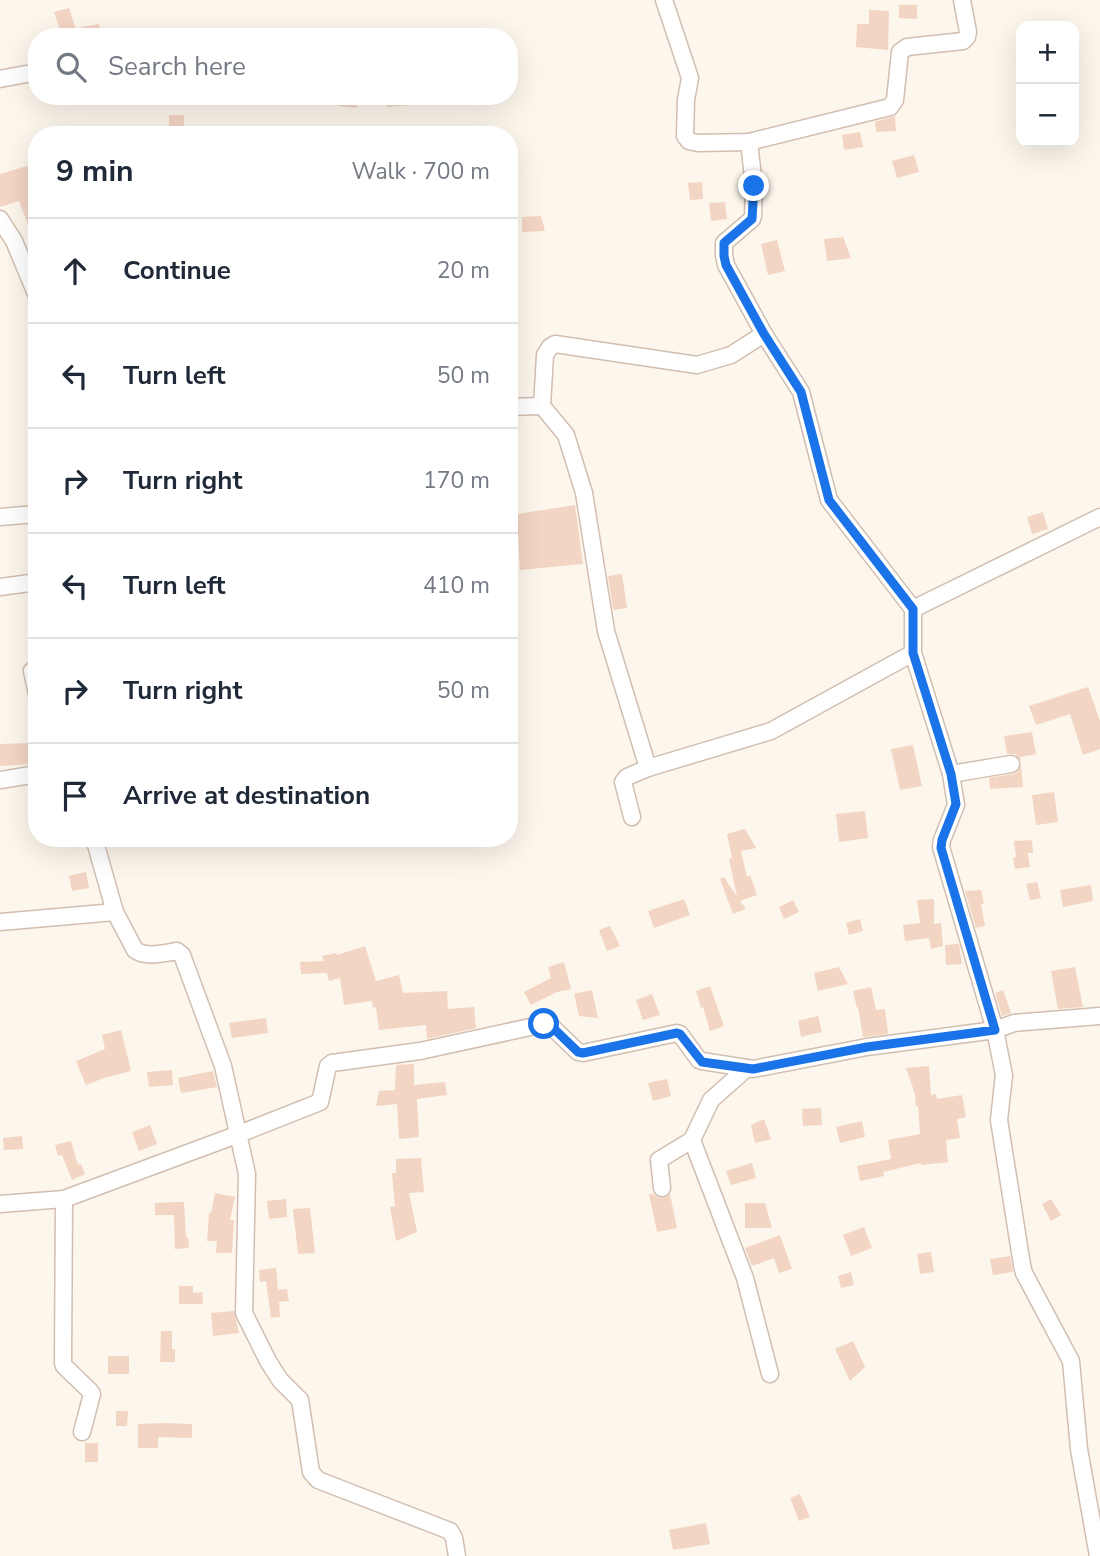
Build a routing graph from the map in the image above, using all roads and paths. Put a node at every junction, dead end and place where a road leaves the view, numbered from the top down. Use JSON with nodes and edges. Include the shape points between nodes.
{"nodes":[{"id":1,"x":664,"y":0,"type":"edge"},
{"id":2,"x":962,"y":0,"type":"edge"},
{"id":3,"x":28,"y":74,"type":"edge"},
{"id":4,"x":0,"y":79,"type":"edge"},
{"id":5,"x":749,"y":142,"type":"junction"},
{"id":6,"x":0,"y":219,"type":"edge"},
{"id":7,"x":28,"y":274,"type":"edge"},
{"id":8,"x":764,"y":334,"type":"junction"},
{"id":9,"x":542,"y":406,"type":"junction"},
{"id":10,"x":518,"y":407,"type":"edge"},
{"id":11,"x":28,"y":515,"type":"edge"},
{"id":12,"x":0,"y":517,"type":"edge"},
{"id":13,"x":1100,"y":517,"type":"edge"},
{"id":14,"x":28,"y":583,"type":"edge"},
{"id":15,"x":0,"y":587,"type":"edge"},
{"id":16,"x":913,"y":609,"type":"junction"},
{"id":17,"x":913,"y":653,"type":"junction"},
{"id":18,"x":1011,"y":764,"type":"dead end"},
{"id":19,"x":648,"y":768,"type":"junction"},
{"id":20,"x":951,"y":774,"type":"junction"},
{"id":21,"x":28,"y":775,"type":"edge"},
{"id":22,"x":0,"y":780,"type":"edge"},
{"id":23,"x":632,"y":817,"type":"dead end"},
{"id":24,"x":97,"y":847,"type":"edge"},
{"id":25,"x":115,"y":912,"type":"junction"},
{"id":26,"x":0,"y":922,"type":"edge"},
{"id":27,"x":1100,"y":1016,"type":"edge"},
{"id":28,"x":995,"y":1030,"type":"junction"},
{"id":29,"x":747,"y":1068,"type":"junction"},
{"id":30,"x":239,"y":1134,"type":"junction"},
{"id":31,"x":692,"y":1140,"type":"junction"},
{"id":32,"x":662,"y":1188,"type":"dead end"},
{"id":33,"x":64,"y":1199,"type":"junction"},
{"id":34,"x":0,"y":1204,"type":"edge"},
{"id":35,"x":770,"y":1374,"type":"dead end"},
{"id":36,"x":82,"y":1432,"type":"dead end"},
{"id":37,"x":457,"y":1556,"type":"edge"},
{"id":38,"x":1098,"y":1556,"type":"edge"}],
"edges":[{"from":1,"to":5,"type":"street","via":[[690,78],[685,136],[698,143]]},
{"from":2,"to":5,"type":"street","via":[[967,37],[903,49],[890,107]]},
{"from":3,"to":4,"type":"street"},
{"from":5,"to":8,"type":"street","via":[[752,219],[724,243],[724,256]]},
{"from":6,"to":7,"type":"street"},
{"from":8,"to":9,"type":"street","via":[[731,355],[697,365],[555,344],[545,355]]},
{"from":8,"to":16,"type":"street","via":[[801,392],[829,500]]},
{"from":9,"to":10,"type":"street"},
{"from":9,"to":19,"type":"street","via":[[566,436],[584,493],[606,631]]},
{"from":11,"to":12,"type":"street"},
{"from":13,"to":16,"type":"street"},
{"from":14,"to":15,"type":"street"},
{"from":16,"to":17,"type":"street"},
{"from":17,"to":19,"type":"street","via":[[771,731]]},
{"from":17,"to":20,"type":"street"},
{"from":18,"to":20,"type":"street"},
{"from":19,"to":23,"type":"street","via":[[623,782]]},
{"from":20,"to":28,"type":"street","via":[[955,808],[941,848]]},
{"from":21,"to":22,"type":"street"},
{"from":24,"to":25,"type":"street"},
{"from":25,"to":26,"type":"street"},
{"from":25,"to":30,"type":"street","via":[[139,953],[177,951],[185,960],[223,1066]]},
{"from":27,"to":28,"type":"street","via":[[1014,1023]]},
{"from":28,"to":29,"type":"street"},
{"from":28,"to":38,"type":"street","via":[[1004,1075],[999,1120],[1022,1265],[1071,1361],[1079,1449]]},
{"from":29,"to":30,"type":"street","via":[[702,1062],[677,1033],[578,1052],[544,1024],[420,1051],[332,1063],[320,1102]]},
{"from":29,"to":31,"type":"street","via":[[711,1100]]},
{"from":30,"to":33,"type":"street"},
{"from":30,"to":37,"type":"street","via":[[248,1179],[244,1313],[280,1380],[300,1400],[313,1476],[450,1531]]},
{"from":31,"to":32,"type":"street","via":[[659,1160]]},
{"from":31,"to":35,"type":"street","via":[[745,1278]]},
{"from":33,"to":34,"type":"street"},
{"from":33,"to":36,"type":"street","via":[[63,1363],[92,1395]]}]}
